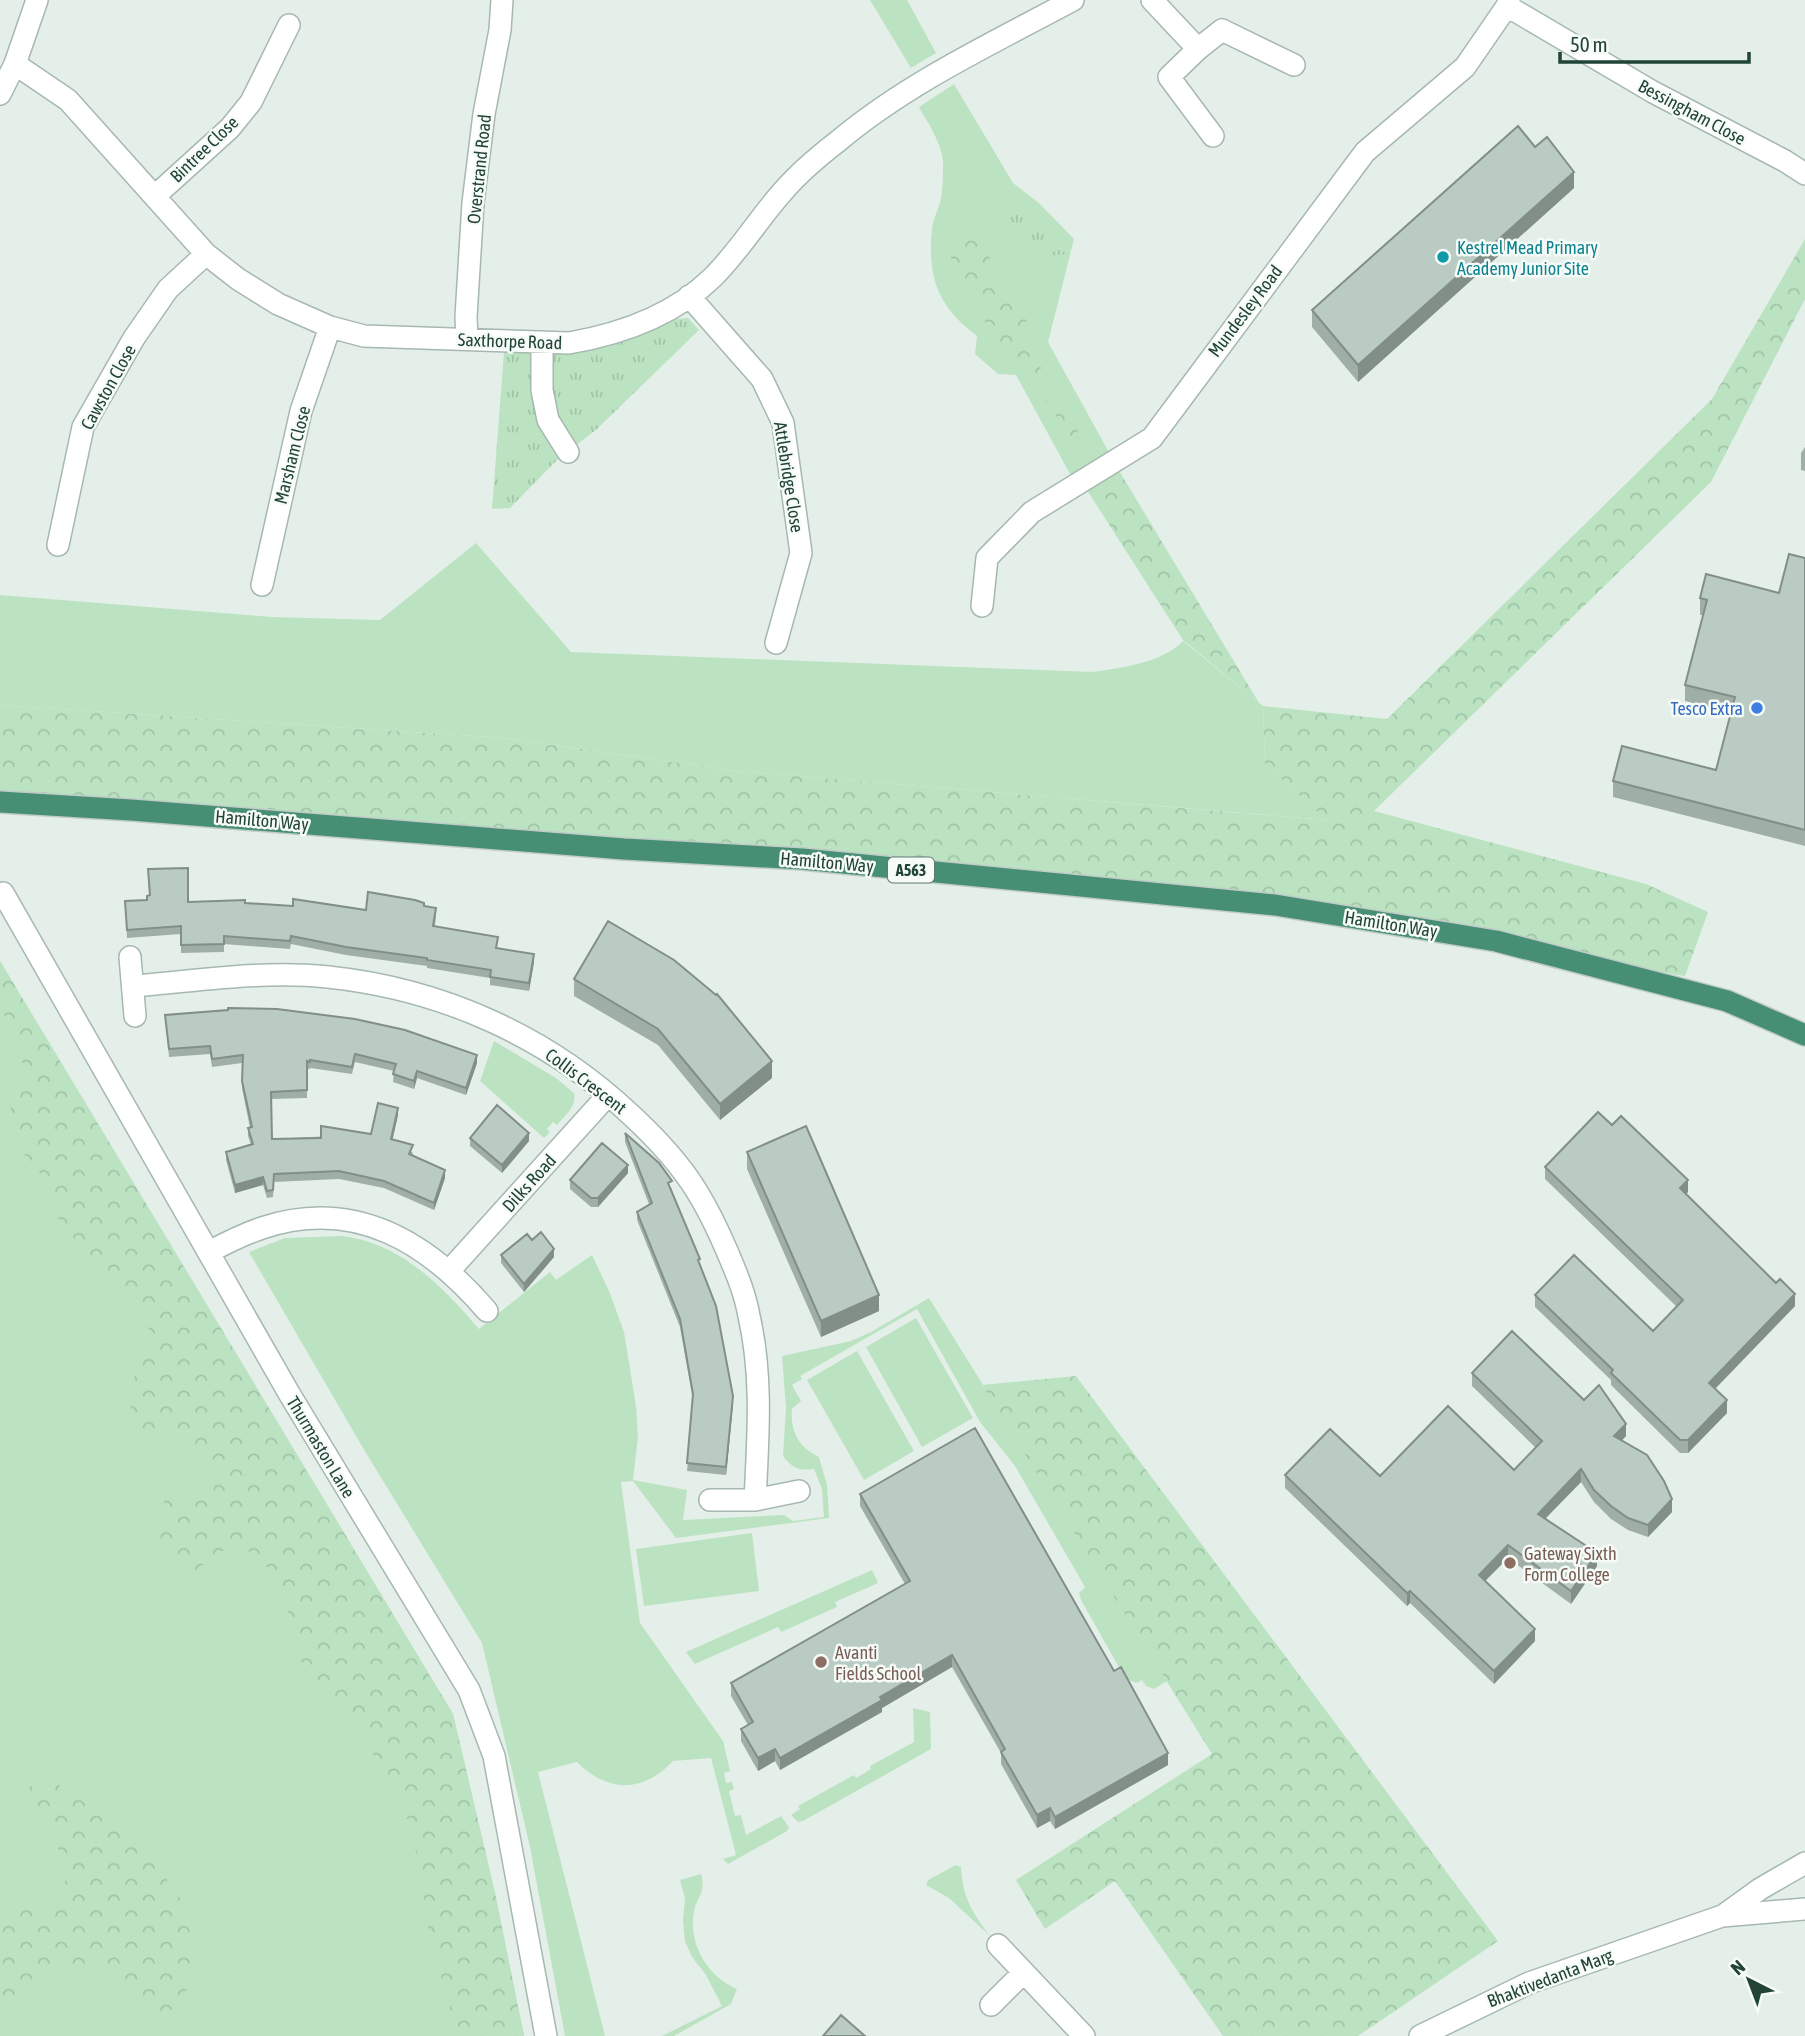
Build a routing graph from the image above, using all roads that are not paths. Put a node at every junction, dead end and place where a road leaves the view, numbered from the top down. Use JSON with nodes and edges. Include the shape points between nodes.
{"nodes":[{"id":1,"x":37,"y":0,"type":"edge"},
{"id":2,"x":502,"y":0,"type":"edge"},
{"id":3,"x":1073,"y":0,"type":"edge"},
{"id":4,"x":1152,"y":0,"type":"edge"},
{"id":5,"x":1508,"y":3,"type":"edge"},
{"id":6,"x":289,"y":25,"type":"dead end"},
{"id":7,"x":1198,"y":49,"type":"junction"},
{"id":8,"x":15,"y":64,"type":"junction"},
{"id":9,"x":1294,"y":65,"type":"dead end"},
{"id":10,"x":0,"y":94,"type":"edge"},
{"id":11,"x":1213,"y":135,"type":"dead end"},
{"id":12,"x":1805,"y":174,"type":"edge"},
{"id":13,"x":155,"y":196,"type":"junction"},
{"id":14,"x":206,"y":254,"type":"junction"},
{"id":15,"x":689,"y":296,"type":"junction"},
{"id":16,"x":330,"y":327,"type":"junction"},
{"id":17,"x":467,"y":339,"type":"junction"},
{"id":18,"x":542,"y":342,"type":"junction"},
{"id":19,"x":568,"y":452,"type":"dead end"},
{"id":20,"x":58,"y":545,"type":"dead end"},
{"id":21,"x":262,"y":585,"type":"dead end"},
{"id":22,"x":982,"y":606,"type":"dead end"},
{"id":23,"x":776,"y":643,"type":"dead end"},
{"id":24,"x":0,"y":802,"type":"edge"},
{"id":25,"x":3,"y":893,"type":"dead end"},
{"id":26,"x":130,"y":957,"type":"dead end"},
{"id":27,"x":133,"y":986,"type":"junction"},
{"id":28,"x":135,"y":1016,"type":"dead end"},
{"id":29,"x":1805,"y":1035,"type":"edge"},
{"id":30,"x":608,"y":1095,"type":"junction"},
{"id":31,"x":209,"y":1251,"type":"junction"},
{"id":32,"x":449,"y":1271,"type":"junction"},
{"id":33,"x":487,"y":1311,"type":"dead end"},
{"id":34,"x":799,"y":1491,"type":"dead end"},
{"id":35,"x":710,"y":1500,"type":"dead end"},
{"id":36,"x":755,"y":1500,"type":"junction"},
{"id":37,"x":1805,"y":1863,"type":"edge"},
{"id":38,"x":1805,"y":1909,"type":"edge"},
{"id":39,"x":1722,"y":1916,"type":"junction"},
{"id":40,"x":998,"y":1945,"type":"dead end"},
{"id":41,"x":1023,"y":1973,"type":"junction"},
{"id":42,"x":991,"y":2004,"type":"dead end"},
{"id":43,"x":546,"y":2036,"type":"edge"},
{"id":44,"x":1084,"y":2036,"type":"edge"},
{"id":45,"x":1420,"y":2036,"type":"edge"}],
"edges":[{"from":1,"to":8,"type":"street"},
{"from":2,"to":17,"type":"street","name":"Overstrand Road","via":[[474,203]]},
{"from":3,"to":15,"type":"street","name":"Saxthorpe Road","via":[[872,114],[786,187],[712,278]]},
{"from":4,"to":7,"type":"street"},
{"from":5,"to":12,"type":"street","name":"Bessingham Close","via":[[1618,71]]},
{"from":5,"to":22,"type":"street","name":"Mundesley Road","via":[[1465,67],[1364,152],[1152,438],[1032,512],[987,558]]},
{"from":6,"to":13,"type":"street","name":"Bintree Close","via":[[251,102],[230,128]]},
{"from":7,"to":9,"type":"street","via":[[1222,30]]},
{"from":7,"to":11,"type":"street","via":[[1168,77]]},
{"from":8,"to":10,"type":"street"},
{"from":8,"to":13,"type":"street","name":"Saxthorpe Road","via":[[68,100]]},
{"from":13,"to":14,"type":"street","name":"Saxthorpe Road"},
{"from":14,"to":16,"type":"street","name":"Saxthorpe Road","via":[[278,304]]},
{"from":14,"to":20,"type":"street","name":"Cawston Close","via":[[168,289],[83,427]]},
{"from":15,"to":18,"type":"street","name":"Saxthorpe Road","via":[[656,318],[602,337]]},
{"from":15,"to":23,"type":"street","name":"Attlebridge Close","via":[[762,379],[783,423],[801,553]]},
{"from":16,"to":17,"type":"street","name":"Saxthorpe Road","via":[[364,336]]},
{"from":16,"to":21,"type":"street","name":"Marsham Close","via":[[301,411]]},
{"from":17,"to":18,"type":"street","name":"Saxthorpe Road"},
{"from":18,"to":19,"type":"street","via":[[542,390],[548,420]]},
{"from":24,"to":29,"type":"highway","name":"Hamilton Way","number":"A563","via":[[802,859],[1275,905],[1496,942],[1727,1001]]},
{"from":25,"to":31,"type":"street","name":"Thurmaston Lane"},
{"from":26,"to":27,"type":"street"},
{"from":27,"to":28,"type":"street"},
{"from":27,"to":30,"type":"street","name":"Collis Crescent","via":[[267,975],[380,984],[507,1027],[558,1057]]},
{"from":30,"to":32,"type":"street","name":"Dilks Road"},
{"from":30,"to":36,"type":"street","name":"Collis Crescent","via":[[662,1145],[688,1178],[740,1282],[758,1369]]},
{"from":31,"to":32,"type":"street","via":[[275,1224],[336,1219],[396,1234]]},
{"from":31,"to":43,"type":"street","name":"Thurmaston Lane","via":[[290,1395],[469,1690],[494,1756]]},
{"from":32,"to":33,"type":"street"},
{"from":34,"to":36,"type":"street"},
{"from":35,"to":36,"type":"street"},
{"from":37,"to":39,"type":"street"},
{"from":38,"to":39,"type":"street"},
{"from":39,"to":45,"type":"street","name":"Bhaktivedanta Marg","via":[[1529,1983]]},
{"from":40,"to":41,"type":"street"},
{"from":41,"to":42,"type":"street"},
{"from":41,"to":44,"type":"street"}]}
